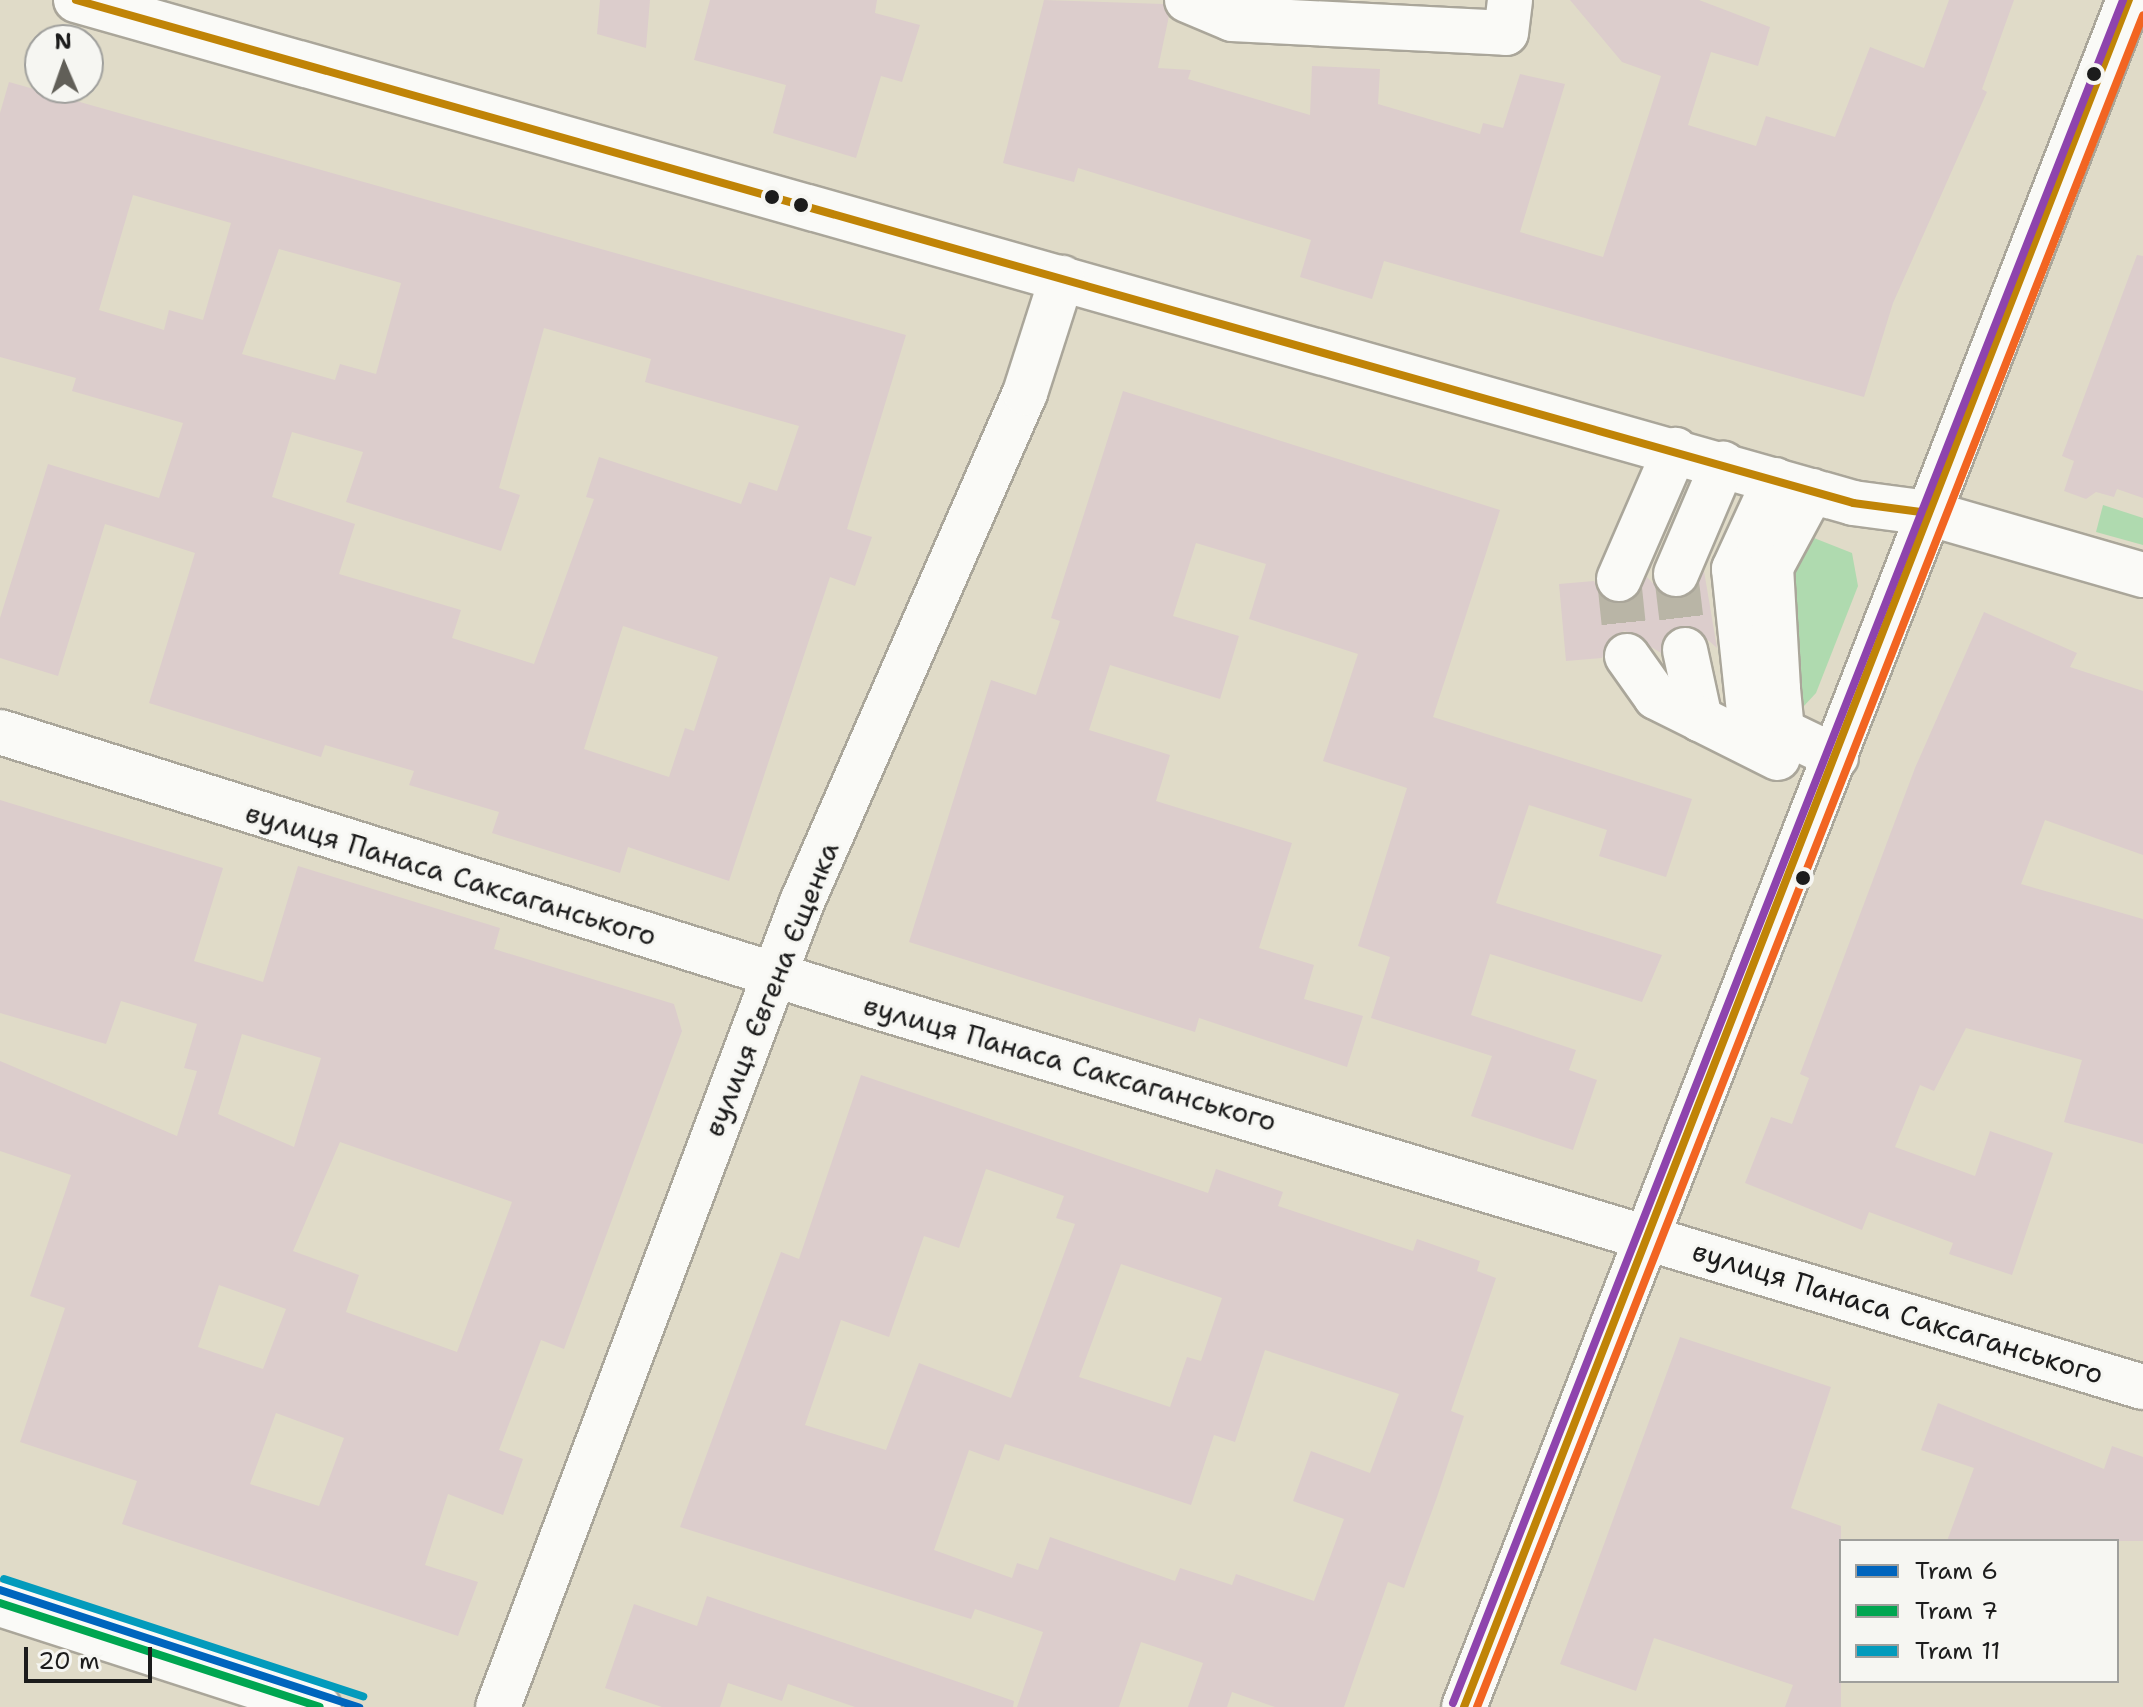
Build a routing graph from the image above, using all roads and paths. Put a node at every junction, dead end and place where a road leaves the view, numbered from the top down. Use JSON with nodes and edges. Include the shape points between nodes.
{"nodes":[{"id":1,"x":76,"y":0,"type":"edge"},
{"id":2,"x":1187,"y":0,"type":"edge"},
{"id":3,"x":1510,"y":0,"type":"edge"},
{"id":4,"x":2130,"y":5,"type":"edge"},
{"id":5,"x":1062,"y":278,"type":"junction"},
{"id":6,"x":1675,"y":450,"type":"junction"},
{"id":7,"x":1723,"y":464,"type":"junction"},
{"id":8,"x":1794,"y":485,"type":"junction"},
{"id":9,"x":1928,"y":513,"type":"junction"},
{"id":10,"x":1676,"y":574,"type":"tunnel mouth"},
{"id":11,"x":2143,"y":575,"type":"edge"},
{"id":12,"x":1619,"y":579,"type":"tunnel mouth"},
{"id":13,"x":1685,"y":650,"type":"tunnel mouth"},
{"id":14,"x":1627,"y":656,"type":"tunnel mouth"},
{"id":15,"x":1700,"y":719,"type":"junction"},
{"id":16,"x":0,"y":732,"type":"edge"},
{"id":17,"x":1830,"y":770,"type":"junction"},
{"id":18,"x":774,"y":975,"type":"junction"},
{"id":19,"x":1648,"y":1235,"type":"junction"},
{"id":20,"x":2143,"y":1387,"type":"edge"},
{"id":21,"x":0,"y":1604,"type":"edge"},
{"id":22,"x":319,"y":1707,"type":"edge"},
{"id":23,"x":498,"y":1707,"type":"edge"},
{"id":24,"x":1464,"y":1707,"type":"edge"}],
"edges":[{"from":1,"to":5,"type":"street"},
{"from":2,"to":3,"type":"street","via":[[1232,19],[1506,33]]},
{"from":4,"to":9,"type":"street"},
{"from":5,"to":6,"type":"street"},
{"from":5,"to":18,"type":"street","name":"вулиця Євгена Єщенка","via":[[1025,393]]},
{"from":6,"to":7,"type":"street"},
{"from":6,"to":12,"type":"street"},
{"from":7,"to":8,"type":"street"},
{"from":7,"to":10,"type":"street"},
{"from":8,"to":9,"type":"street"},
{"from":8,"to":17,"type":"street","via":[[1771,567],[1782,731]]},
{"from":9,"to":11,"type":"street"},
{"from":9,"to":17,"type":"street"},
{"from":13,"to":15,"type":"street"},
{"from":14,"to":15,"type":"street","via":[[1656,697]]},
{"from":15,"to":17,"type":"street"},
{"from":16,"to":18,"type":"street","name":"вулиця Панаса Саксаганського"},
{"from":17,"to":19,"type":"street"},
{"from":18,"to":19,"type":"street","name":"вулиця Панаса Саксаганського"},
{"from":18,"to":23,"type":"street","name":"вулиця Євгена Єщенка"},
{"from":19,"to":20,"type":"street","name":"вулиця Панаса Саксаганського"},
{"from":19,"to":24,"type":"street"},
{"from":21,"to":22,"type":"street"}]}
